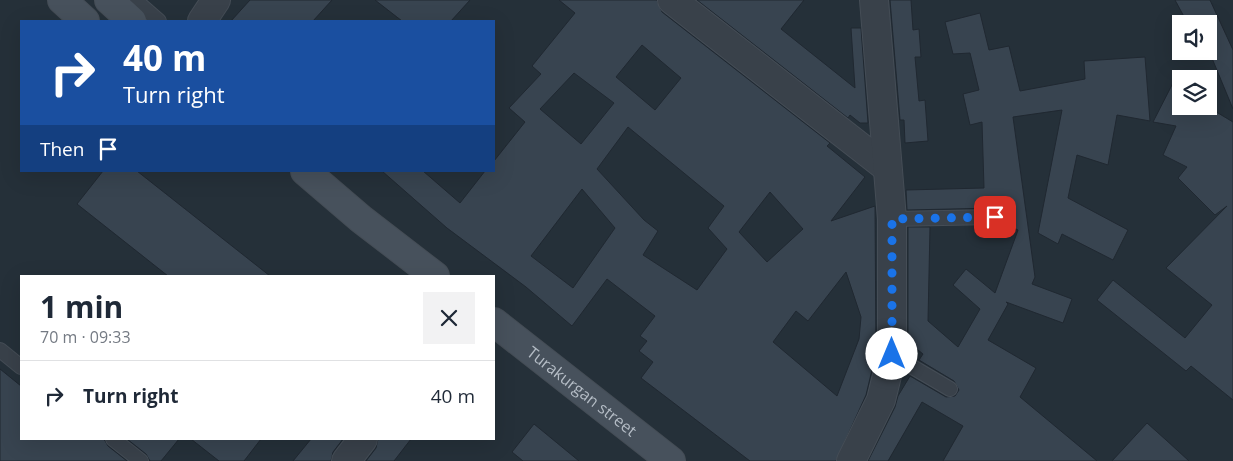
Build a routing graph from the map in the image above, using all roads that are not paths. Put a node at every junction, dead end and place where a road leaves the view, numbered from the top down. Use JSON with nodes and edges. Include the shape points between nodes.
{"nodes":[{"id":1,"x":62,"y":0,"type":"edge"},
{"id":2,"x":109,"y":0,"type":"edge"},
{"id":3,"x":135,"y":0,"type":"edge"},
{"id":4,"x":216,"y":0,"type":"edge"},
{"id":5,"x":672,"y":0,"type":"edge"},
{"id":6,"x":874,"y":0,"type":"edge"},
{"id":7,"x":84,"y":20,"type":"edge"},
{"id":8,"x":131,"y":20,"type":"edge"},
{"id":9,"x":158,"y":20,"type":"edge"},
{"id":10,"x":203,"y":20,"type":"edge"},
{"id":11,"x":886,"y":167,"type":"junction"},
{"id":12,"x":290,"y":172,"type":"edge"},
{"id":13,"x":306,"y":172,"type":"edge"},
{"id":14,"x":995,"y":217,"type":"dead end"},
{"id":15,"x":361,"y":219,"type":"junction"},
{"id":16,"x":892,"y":219,"type":"junction"},
{"id":17,"x":435,"y":275,"type":"edge"},
{"id":18,"x":495,"y":323,"type":"edge"},
{"id":19,"x":0,"y":350,"type":"edge"},
{"id":20,"x":892,"y":354,"type":"junction"},
{"id":21,"x":20,"y":366,"type":"edge"},
{"id":22,"x":950,"y":390,"type":"dead end"},
{"id":23,"x":114,"y":440,"type":"edge"},
{"id":24,"x":362,"y":440,"type":"edge"},
{"id":25,"x":141,"y":461,"type":"edge"},
{"id":26,"x":346,"y":461,"type":"edge"},
{"id":27,"x":671,"y":461,"type":"edge"},
{"id":28,"x":851,"y":461,"type":"edge"}],
"edges":[{"from":1,"to":7,"type":"main road"},
{"from":2,"to":8,"type":"main road"},
{"from":3,"to":9,"type":"lane"},
{"from":4,"to":10,"type":"street"},
{"from":5,"to":11,"type":"street"},
{"from":6,"to":11,"type":"street"},
{"from":11,"to":16,"type":"street"},
{"from":12,"to":15,"type":"main road"},
{"from":13,"to":15,"type":"main road"},
{"from":14,"to":16,"type":"lane"},
{"from":15,"to":17,"type":"main road"},
{"from":16,"to":20,"type":"street"},
{"from":18,"to":27,"type":"main road","name":"Turakurgan street"},
{"from":19,"to":21,"type":"lane"},
{"from":20,"to":22,"type":"lane"},
{"from":20,"to":28,"type":"street","via":[[881,400]]},
{"from":23,"to":25,"type":"lane"},
{"from":24,"to":26,"type":"street"}]}
